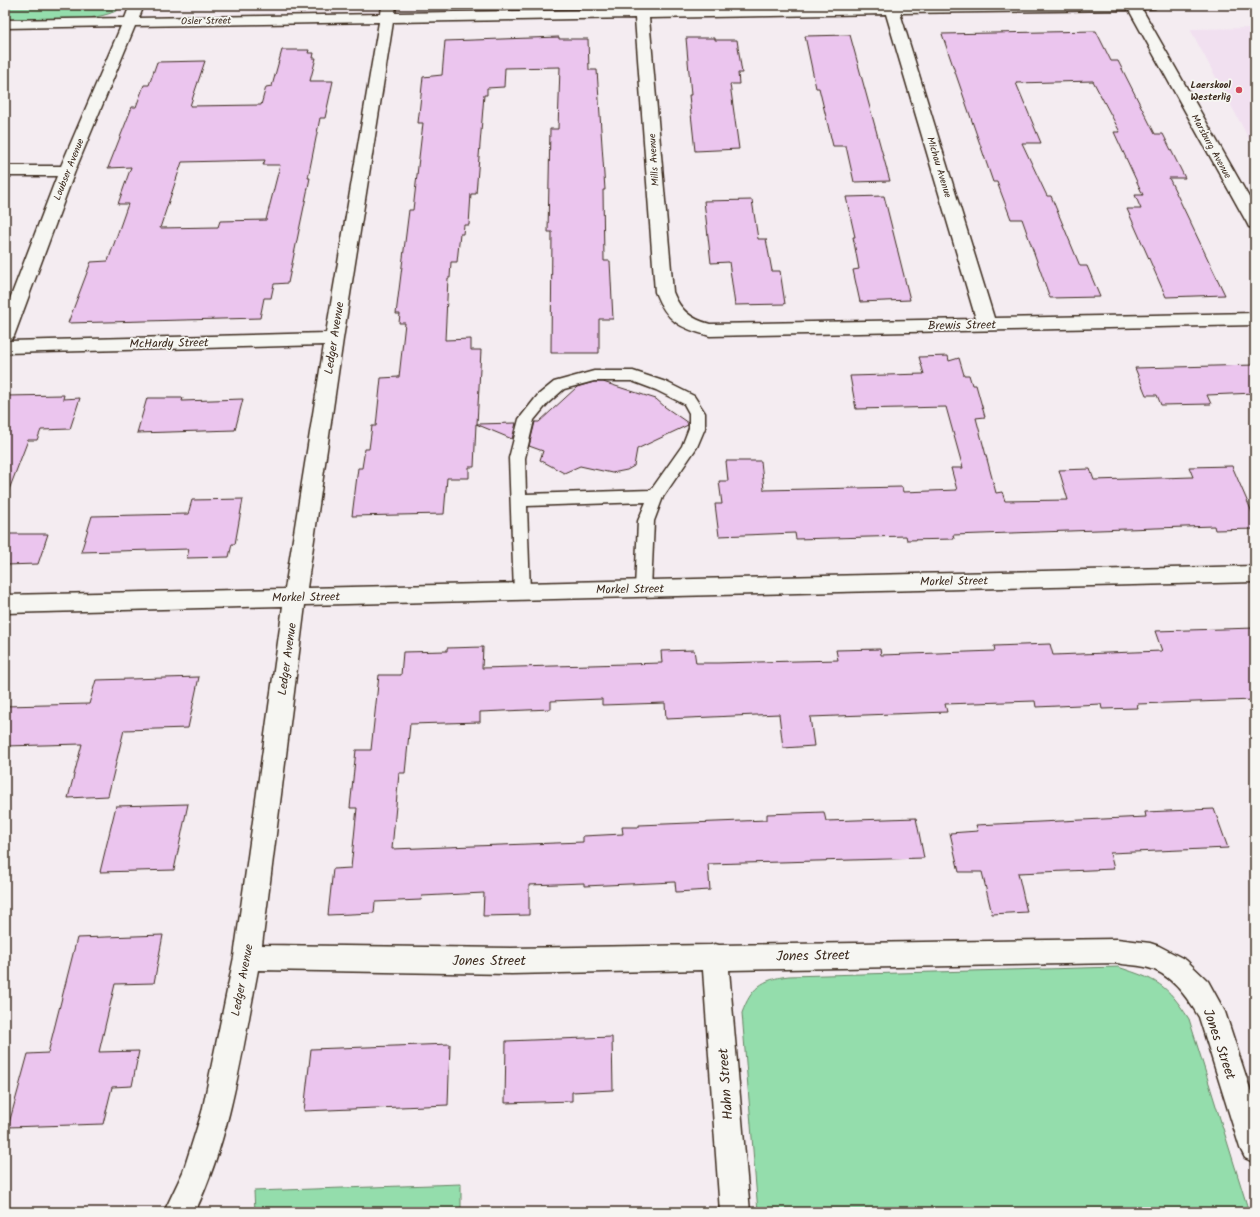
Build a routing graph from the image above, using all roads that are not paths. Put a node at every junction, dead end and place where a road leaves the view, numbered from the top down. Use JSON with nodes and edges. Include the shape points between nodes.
{"nodes":[{"id":1,"x":136,"y":5,"type":"edge"},
{"id":2,"x":1133,"y":5,"type":"edge"},
{"id":3,"x":1150,"y":5,"type":"edge"},
{"id":4,"x":642,"y":9,"type":"edge"},
{"id":5,"x":892,"y":9,"type":"junction"},
{"id":6,"x":388,"y":11,"type":"edge"},
{"id":7,"x":130,"y":21,"type":"junction"},
{"id":8,"x":5,"y":24,"type":"edge"},
{"id":9,"x":5,"y":171,"type":"edge"},
{"id":10,"x":67,"y":171,"type":"junction"},
{"id":11,"x":1255,"y":223,"type":"edge"},
{"id":12,"x":674,"y":312,"type":"joint"},
{"id":13,"x":1255,"y":319,"type":"edge"},
{"id":14,"x":987,"y":324,"type":"junction"},
{"id":15,"x":5,"y":336,"type":"edge"},
{"id":16,"x":334,"y":339,"type":"junction"},
{"id":17,"x":5,"y":347,"type":"edge"},
{"id":18,"x":656,"y":496,"type":"junction"},
{"id":19,"x":519,"y":500,"type":"junction"},
{"id":20,"x":1255,"y":574,"type":"edge"},
{"id":21,"x":643,"y":589,"type":"junction"},
{"id":22,"x":522,"y":592,"type":"junction"},
{"id":23,"x":295,"y":597,"type":"junction"},
{"id":24,"x":5,"y":604,"type":"edge"},
{"id":25,"x":715,"y":956,"type":"junction"},
{"id":26,"x":247,"y":957,"type":"junction"},
{"id":27,"x":1255,"y":1148,"type":"edge"},
{"id":28,"x":179,"y":1212,"type":"edge"},
{"id":29,"x":734,"y":1212,"type":"edge"}],
"edges":[{"from":1,"to":7,"type":"street","name":"Loubser Avenue"},
{"from":2,"to":3,"type":"street","name":"Osler Street"},
{"from":2,"to":5,"type":"street","name":"Osler Street"},
{"from":2,"to":11,"type":"street","name":"Marsburg Avenue"},
{"from":4,"to":5,"type":"street","name":"Osler Street"},
{"from":4,"to":6,"type":"street","name":"Osler Street"},
{"from":4,"to":12,"type":"street","name":"Mills Avenue","via":[[664,292]]},
{"from":5,"to":14,"type":"street","name":"Michau Avenue"},
{"from":6,"to":7,"type":"street","name":"Osler Street"},
{"from":6,"to":16,"type":"street","name":"Ledger Avenue"},
{"from":7,"to":8,"type":"street","name":"Osler Street"},
{"from":7,"to":10,"type":"street","name":"Loubser Avenue"},
{"from":9,"to":10,"type":"street"},
{"from":10,"to":15,"type":"street","name":"Loubser Avenue"},
{"from":12,"to":14,"type":"street","name":"Brewis Street","via":[[681,320],[692,326],[710,330]]},
{"from":13,"to":14,"type":"street","name":"Brewis Street"},
{"from":16,"to":17,"type":"street","name":"McHardy Street"},
{"from":16,"to":23,"type":"street","name":"Ledger Avenue"},
{"from":18,"to":19,"type":"lane"},
{"from":18,"to":19,"type":"lane","via":[[689,447],[697,428],[697,413],[689,400],[661,386],[633,376],[594,376],[559,385],[526,419],[518,458]]},
{"from":18,"to":21,"type":"lane","via":[[646,521]]},
{"from":19,"to":22,"type":"lane"},
{"from":20,"to":21,"type":"street","name":"Morkel Street"},
{"from":21,"to":22,"type":"street","name":"Morkel Street"},
{"from":22,"to":23,"type":"street","name":"Morkel Street"},
{"from":23,"to":24,"type":"street","name":"Morkel Street"},
{"from":23,"to":26,"type":"street","name":"Ledger Avenue"},
{"from":25,"to":26,"type":"street","name":"Jones Street","via":[[511,961]]},
{"from":25,"to":27,"type":"street","name":"Jones Street","via":[[1117,951],[1150,955],[1177,970],[1198,990],[1211,1012]]},
{"from":25,"to":29,"type":"street","name":"Hahn Street"},
{"from":26,"to":28,"type":"street","name":"Ledger Avenue","via":[[216,1112],[196,1177]]}]}
